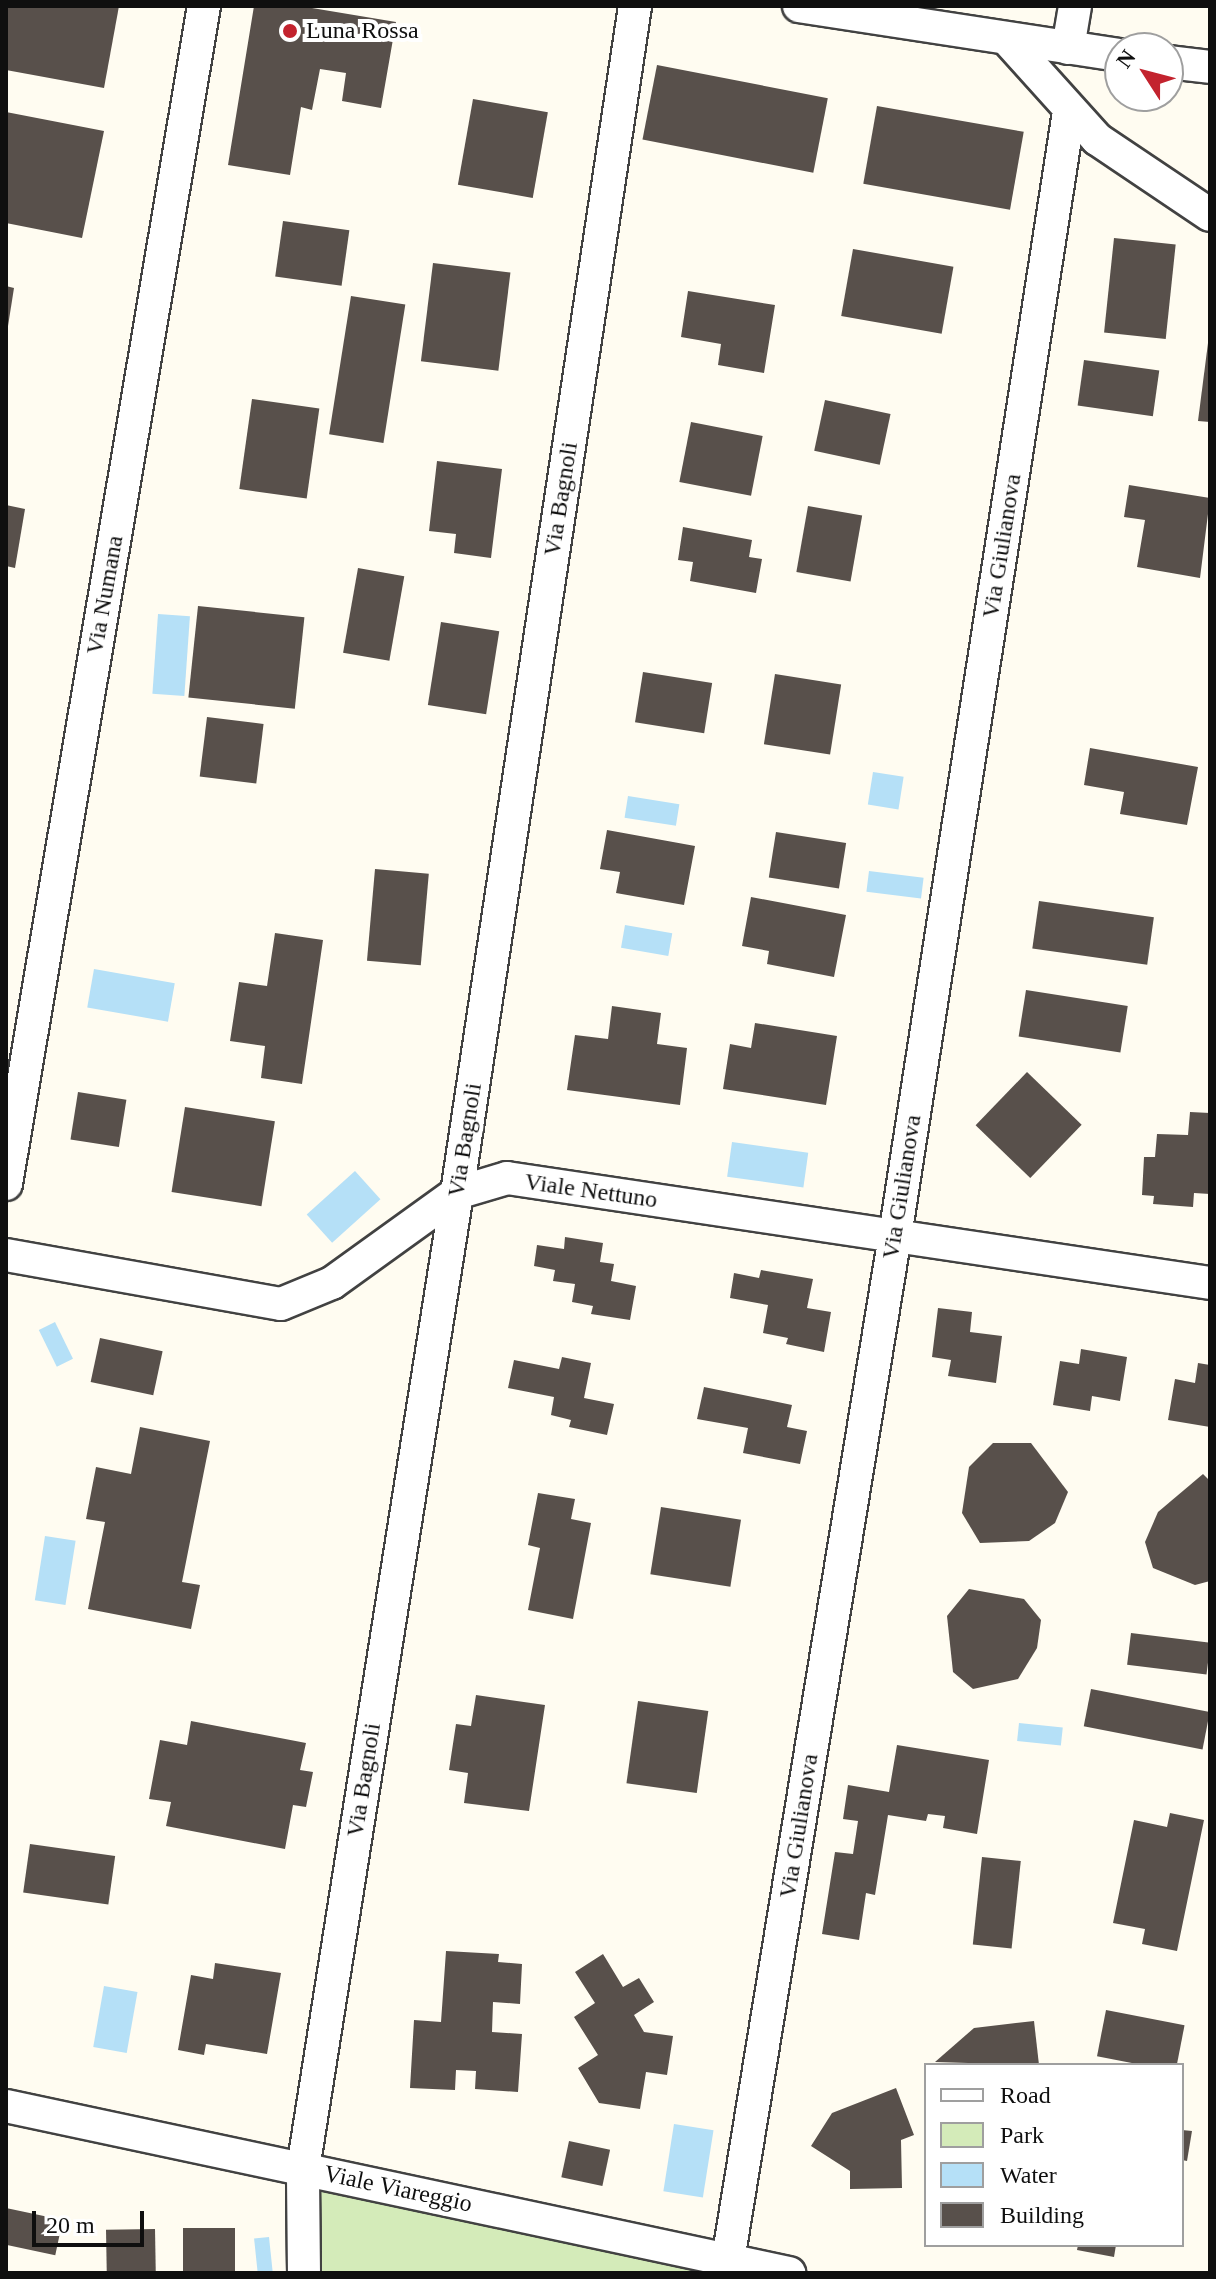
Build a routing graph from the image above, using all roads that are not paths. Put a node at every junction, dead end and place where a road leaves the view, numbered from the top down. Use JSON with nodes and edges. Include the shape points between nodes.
{"nodes":[{"id":1,"x":204,"y":6,"type":"edge"},
{"id":2,"x":635,"y":6,"type":"edge"},
{"id":3,"x":799,"y":6,"type":"edge"},
{"id":4,"x":1075,"y":6,"type":"edge"},
{"id":5,"x":1007,"y":39,"type":"junction"},
{"id":6,"x":1068,"y":48,"type":"junction"},
{"id":7,"x":1104,"y":53,"type":"edge"},
{"id":8,"x":1184,"y":64,"type":"edge"},
{"id":9,"x":1210,"y":67,"type":"edge"},
{"id":10,"x":1069,"y":112,"type":"junction"},
{"id":11,"x":1210,"y":215,"type":"edge"},
{"id":12,"x":6,"y":1184,"type":"edge"},
{"id":13,"x":457,"y":1193,"type":"junction"},
{"id":14,"x":895,"y":1236,"type":"junction"},
{"id":15,"x":6,"y":1255,"type":"edge"},
{"id":16,"x":1210,"y":1283,"type":"edge"},
{"id":17,"x":6,"y":2106,"type":"edge"},
{"id":18,"x":303,"y":2169,"type":"junction"},
{"id":19,"x":728,"y":2260,"type":"junction"},
{"id":20,"x":304,"y":2273,"type":"edge"},
{"id":21,"x":789,"y":2273,"type":"edge"}],
"edges":[{"from":1,"to":12,"type":"street","name":"Via Numana"},
{"from":2,"to":13,"type":"street","name":"Via Bagnoli"},
{"from":3,"to":5,"type":"street"},
{"from":4,"to":6,"type":"street"},
{"from":5,"to":6,"type":"street"},
{"from":5,"to":10,"type":"street"},
{"from":6,"to":7,"type":"street"},
{"from":8,"to":9,"type":"street"},
{"from":10,"to":11,"type":"street","via":[[1128,164]]},
{"from":10,"to":14,"type":"street","name":"Via Giulianova"},
{"from":13,"to":14,"type":"street","name":"Viale Nettuno","via":[[507,1178]]},
{"from":13,"to":15,"type":"street","name":"Viale Nettuno","via":[[332,1283],[281,1304]]},
{"from":13,"to":18,"type":"street","name":"Via Bagnoli"},
{"from":14,"to":16,"type":"street","name":"Viale Nettuno"},
{"from":14,"to":19,"type":"street","name":"Via Giulianova"},
{"from":17,"to":18,"type":"street","name":"Viale Viareggio"},
{"from":18,"to":19,"type":"street","name":"Viale Viareggio"},
{"from":18,"to":20,"type":"street","name":"Via Bagnoli"},
{"from":19,"to":21,"type":"street","name":"Viale Viareggio"}]}
